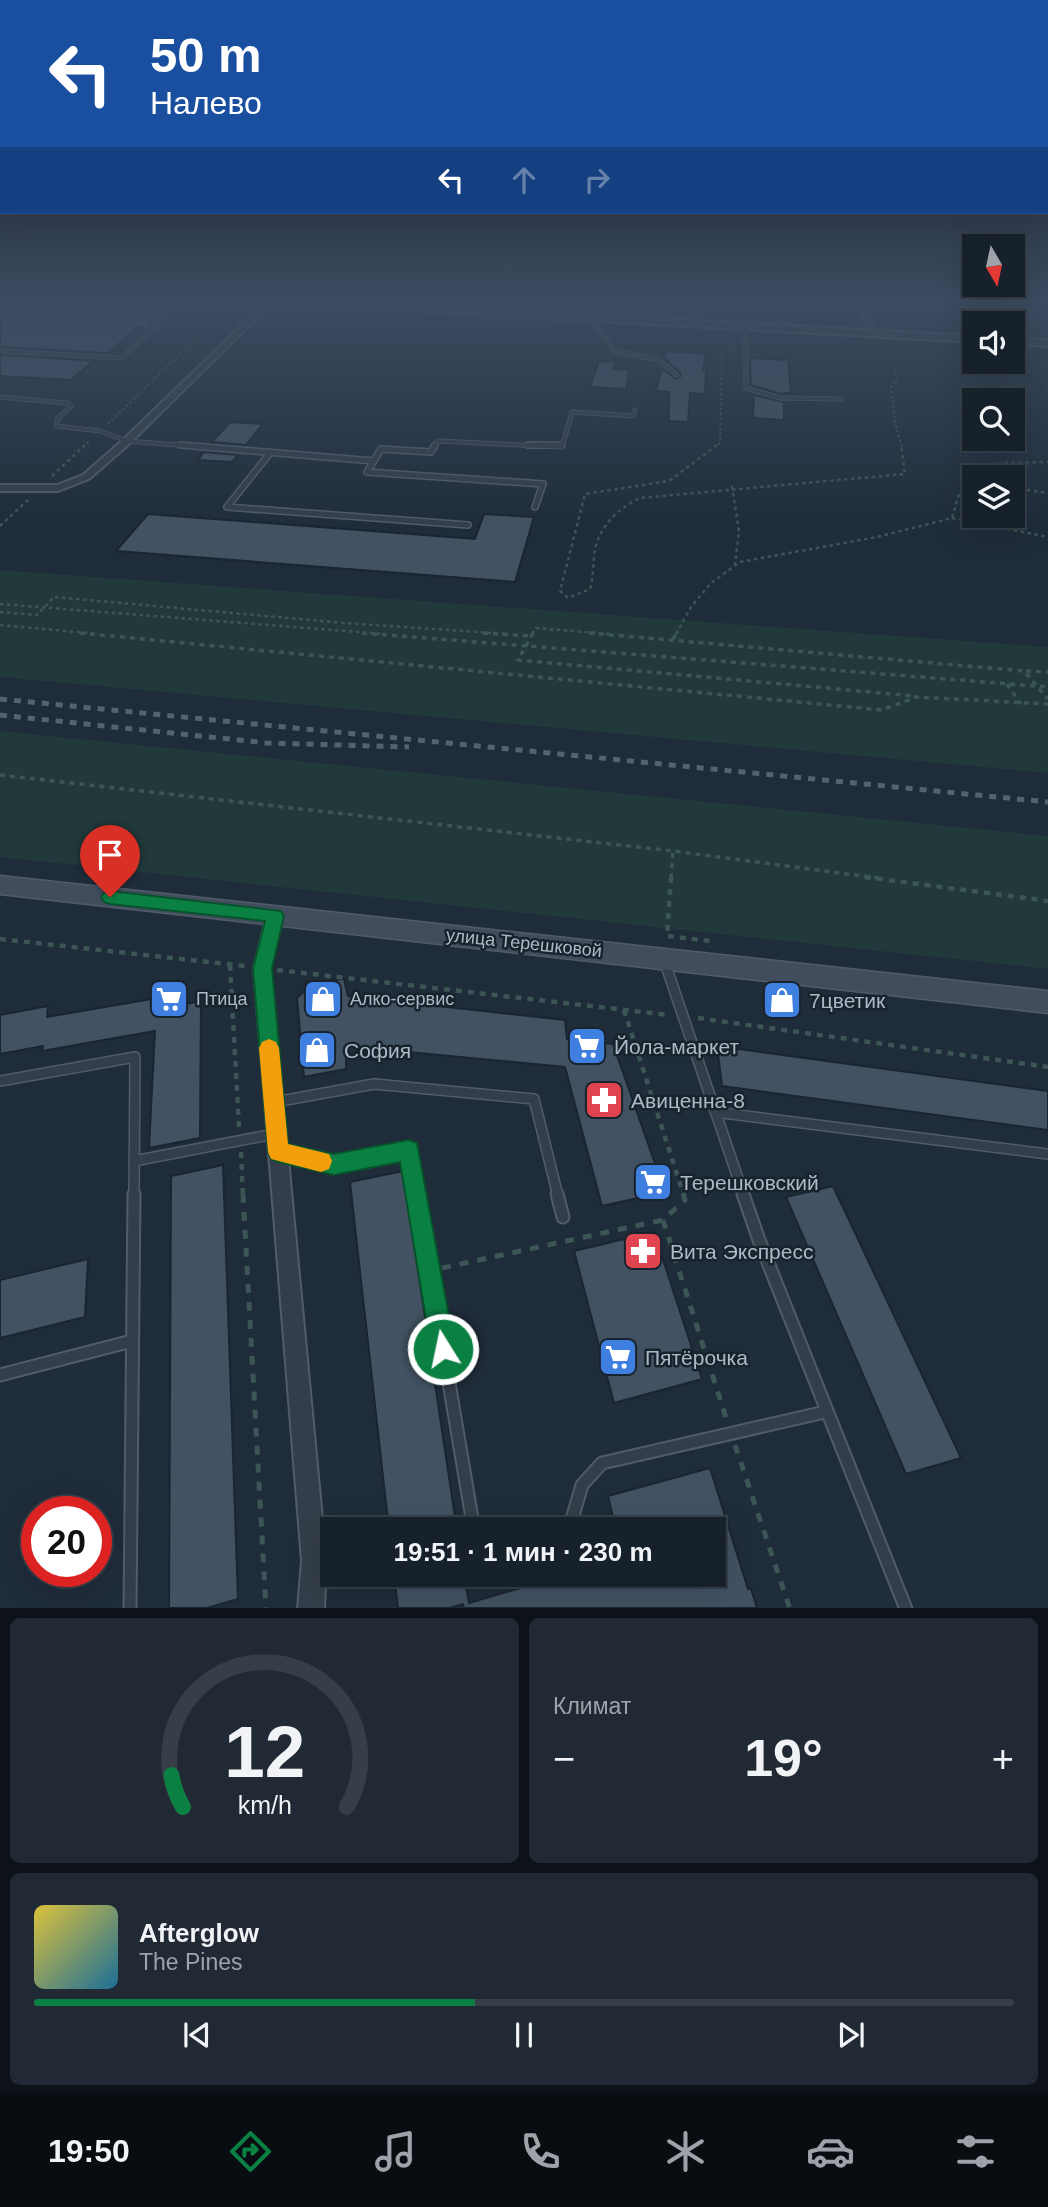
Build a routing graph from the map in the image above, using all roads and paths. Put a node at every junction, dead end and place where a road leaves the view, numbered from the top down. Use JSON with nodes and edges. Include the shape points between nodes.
{"nodes":[{"id":1,"x":156,"y":377,"type":"edge"},
{"id":2,"x":193,"y":377,"type":"edge"},
{"id":3,"x":721,"y":377,"type":"edge"},
{"id":4,"x":746,"y":377,"type":"edge"},
{"id":5,"x":896,"y":377,"type":"edge"},
{"id":6,"x":0,"y":397,"type":"edge"},
{"id":7,"x":841,"y":399,"type":"dead end"},
{"id":8,"x":635,"y":410,"type":"dead end"},
{"id":9,"x":100,"y":431,"type":"junction"},
{"id":10,"x":127,"y":441,"type":"junction"},
{"id":11,"x":270,"y":453,"type":"junction"},
{"id":12,"x":374,"y":461,"type":"junction"},
{"id":13,"x":1048,"y":462,"type":"edge"},
{"id":14,"x":993,"y":465,"type":"edge"},
{"id":15,"x":732,"y":486,"type":"dead end"},
{"id":16,"x":0,"y":488,"type":"edge"},
{"id":17,"x":38,"y":489,"type":"junction"},
{"id":18,"x":962,"y":489,"type":"edge"},
{"id":19,"x":1025,"y":490,"type":"edge"},
{"id":20,"x":733,"y":491,"type":"junction"},
{"id":21,"x":1048,"y":493,"type":"edge"},
{"id":22,"x":535,"y":507,"type":"dead end"},
{"id":23,"x":952,"y":518,"type":"junction"},
{"id":24,"x":468,"y":525,"type":"dead end"},
{"id":25,"x":0,"y":526,"type":"edge"},
{"id":26,"x":1048,"y":537,"type":"edge"},
{"id":27,"x":735,"y":565,"type":"junction"},
{"id":28,"x":0,"y":604,"type":"edge"},
{"id":29,"x":44,"y":608,"type":"junction"},
{"id":30,"x":0,"y":612,"type":"edge"},
{"id":31,"x":0,"y":625,"type":"edge"},
{"id":32,"x":531,"y":636,"type":"junction"},
{"id":33,"x":673,"y":639,"type":"junction"},
{"id":34,"x":526,"y":646,"type":"junction"},
{"id":35,"x":1024,"y":671,"type":"junction"},
{"id":36,"x":1048,"y":673,"type":"edge"},
{"id":37,"x":1007,"y":684,"type":"junction"},
{"id":38,"x":1038,"y":687,"type":"junction"},
{"id":39,"x":1048,"y":687,"type":"edge"},
{"id":40,"x":916,"y":697,"type":"junction"},
{"id":41,"x":1048,"y":699,"type":"edge"},
{"id":42,"x":1048,"y":704,"type":"edge"},
{"id":43,"x":1021,"y":705,"type":"junction"},
{"id":44,"x":0,"y":775,"type":"edge"},
{"id":45,"x":673,"y":851,"type":"junction"},
{"id":46,"x":0,"y":885,"type":"edge"},
{"id":47,"x":1048,"y":901,"type":"edge"},
{"id":48,"x":275,"y":916,"type":"junction"},
{"id":49,"x":0,"y":939,"type":"edge"},
{"id":50,"x":663,"y":959,"type":"junction"},
{"id":51,"x":709,"y":964,"type":"junction"},
{"id":52,"x":230,"y":965,"type":"junction"},
{"id":53,"x":262,"y":968,"type":"junction"},
{"id":54,"x":1048,"y":1002,"type":"edge"},
{"id":55,"x":624,"y":1009,"type":"junction"},
{"id":56,"x":682,"y":1016,"type":"junction"},
{"id":57,"x":1048,"y":1067,"type":"edge"},
{"id":58,"x":0,"y":1081,"type":"edge"},
{"id":59,"x":274,"y":1102,"type":"junction"},
{"id":60,"x":715,"y":1112,"type":"junction"},
{"id":61,"x":240,"y":1141,"type":"junction"},
{"id":62,"x":278,"y":1143,"type":"junction"},
{"id":63,"x":1048,"y":1154,"type":"edge"},
{"id":64,"x":134,"y":1161,"type":"junction"},
{"id":65,"x":563,"y":1217,"type":"dead end"},
{"id":66,"x":663,"y":1220,"type":"junction"},
{"id":67,"x":430,"y":1271,"type":"junction"},
{"id":68,"x":132,"y":1341,"type":"junction"},
{"id":69,"x":0,"y":1375,"type":"edge"},
{"id":70,"x":825,"y":1412,"type":"junction"},
{"id":71,"x":731,"y":1433,"type":"junction"},
{"id":72,"x":472,"y":1517,"type":"edge"},
{"id":73,"x":572,"y":1517,"type":"edge"},
{"id":74,"x":130,"y":1608,"type":"edge"},
{"id":75,"x":266,"y":1608,"type":"edge"},
{"id":76,"x":311,"y":1608,"type":"edge"},
{"id":77,"x":790,"y":1608,"type":"edge"},
{"id":78,"x":906,"y":1608,"type":"edge"}],
"edges":[{"from":1,"to":9,"type":"path"},
{"from":2,"to":10,"type":"street"},
{"from":3,"to":20,"type":"path","via":[[720,443],[669,481],[585,494],[560,591],[568,598],[590,589],[594,553],[604,527],[622,505],[640,498]]},
{"from":4,"to":7,"type":"lane","via":[[746,388],[754,392],[800,400]]},
{"from":5,"to":20,"type":"path","via":[[891,387],[906,455],[905,474]]},
{"from":6,"to":9,"type":"lane","via":[[67,403],[71,405],[56,426]]},
{"from":8,"to":12,"type":"lane","via":[[633,416],[572,412],[562,447],[438,441],[431,453],[381,449]]},
{"from":9,"to":10,"type":"lane"},
{"from":9,"to":17,"type":"path"},
{"from":10,"to":11,"type":"lane"},
{"from":10,"to":17,"type":"street","via":[[86,477],[58,488]]},
{"from":11,"to":12,"type":"lane"},
{"from":11,"to":24,"type":"lane","via":[[227,507]]},
{"from":12,"to":22,"type":"lane","via":[[367,472],[543,484]]},
{"from":13,"to":14,"type":"path"},
{"from":15,"to":20,"type":"path"},
{"from":16,"to":17,"type":"street"},
{"from":17,"to":25,"type":"path"},
{"from":18,"to":23,"type":"path"},
{"from":19,"to":21,"type":"path"},
{"from":20,"to":27,"type":"path","via":[[739,531]]},
{"from":23,"to":26,"type":"path"},
{"from":23,"to":27,"type":"path"},
{"from":27,"to":33,"type":"path","via":[[711,583]]},
{"from":28,"to":29,"type":"path"},
{"from":29,"to":30,"type":"path","via":[[37,615]]},
{"from":29,"to":32,"type":"path","via":[[54,597],[93,599]]},
{"from":29,"to":34,"type":"path"},
{"from":31,"to":40,"type":"path","via":[[882,710]]},
{"from":32,"to":33,"type":"path","via":[[536,628]]},
{"from":32,"to":34,"type":"path"},
{"from":33,"to":35,"type":"path"},
{"from":34,"to":37,"type":"path"},
{"from":34,"to":40,"type":"path","via":[[518,660]]},
{"from":35,"to":36,"type":"path"},
{"from":35,"to":38,"type":"path"},
{"from":37,"to":38,"type":"path"},
{"from":37,"to":43,"type":"path"},
{"from":38,"to":39,"type":"path"},
{"from":38,"to":41,"type":"path"},
{"from":40,"to":43,"type":"path"},
{"from":42,"to":43,"type":"path"},
{"from":44,"to":45,"type":"path"},
{"from":45,"to":47,"type":"path"},
{"from":45,"to":51,"type":"path","via":[[667,936],[710,941]]},
{"from":46,"to":48,"type":"main road","name":"улица Терешковой"},
{"from":48,"to":50,"type":"main road","name":"улица Терешковой"},
{"from":48,"to":53,"type":"street"},
{"from":49,"to":52,"type":"path"},
{"from":50,"to":51,"type":"main road","name":"улица Терешковой"},
{"from":50,"to":56,"type":"lane"},
{"from":51,"to":54,"type":"main road","name":"улица Терешковой"},
{"from":52,"to":53,"type":"path"},
{"from":52,"to":61,"type":"path"},
{"from":53,"to":55,"type":"path"},
{"from":53,"to":59,"type":"street"},
{"from":55,"to":56,"type":"path"},
{"from":55,"to":66,"type":"path","via":[[685,1200]]},
{"from":56,"to":57,"type":"path"},
{"from":56,"to":60,"type":"lane"},
{"from":58,"to":64,"type":"lane","via":[[135,1056]]},
{"from":59,"to":62,"type":"street"},
{"from":59,"to":65,"type":"lane","via":[[374,1084],[534,1100]]},
{"from":60,"to":63,"type":"lane"},
{"from":60,"to":70,"type":"lane"},
{"from":61,"to":62,"type":"lane"},
{"from":61,"to":64,"type":"lane"},
{"from":61,"to":75,"type":"path"},
{"from":62,"to":67,"type":"lane","via":[[334,1164],[409,1150]]},
{"from":62,"to":76,"type":"street","via":[[314,1561]]},
{"from":64,"to":68,"type":"lane"},
{"from":66,"to":67,"type":"path"},
{"from":66,"to":71,"type":"path"},
{"from":67,"to":72,"type":"lane"},
{"from":68,"to":69,"type":"lane"},
{"from":68,"to":74,"type":"lane"},
{"from":70,"to":71,"type":"lane"},
{"from":70,"to":78,"type":"lane"},
{"from":71,"to":73,"type":"lane","via":[[602,1463],[582,1485]]},
{"from":71,"to":77,"type":"path"}]}
